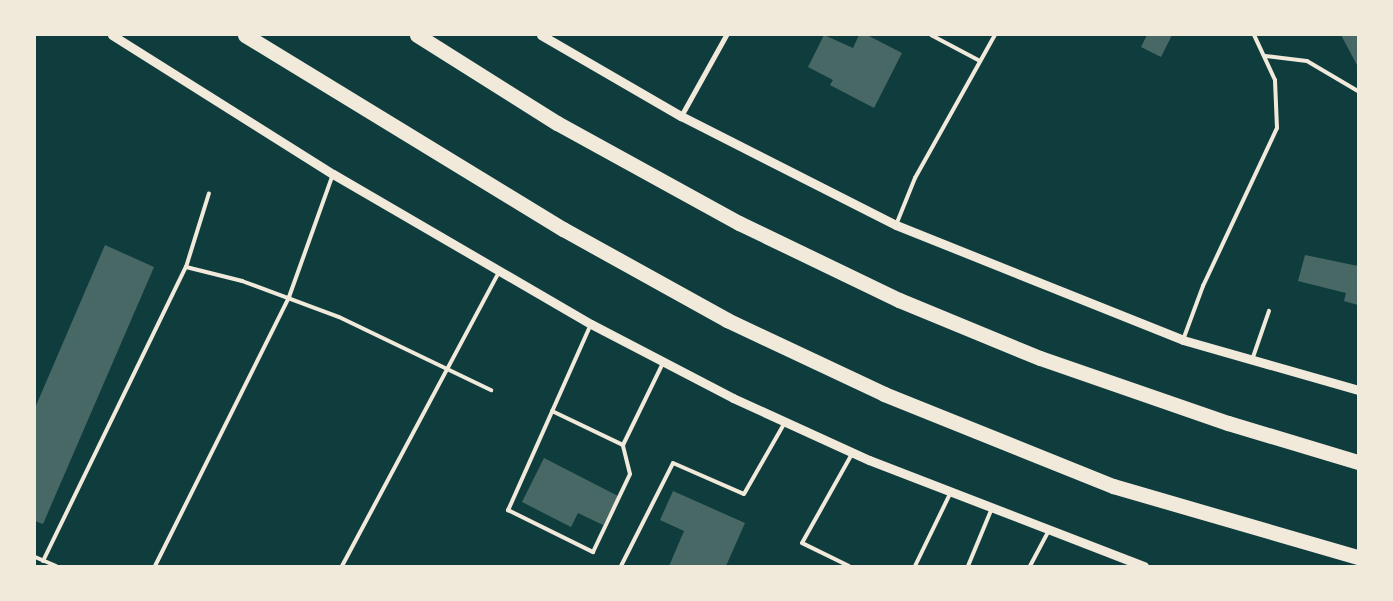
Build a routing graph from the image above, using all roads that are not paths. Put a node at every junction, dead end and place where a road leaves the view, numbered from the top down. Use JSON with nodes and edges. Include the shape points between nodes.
{"nodes":[{"id":1,"x":112,"y":35,"type":"edge"},
{"id":2,"x":245,"y":35,"type":"edge"},
{"id":3,"x":417,"y":35,"type":"edge"},
{"id":4,"x":541,"y":35,"type":"edge"},
{"id":5,"x":726,"y":35,"type":"edge"},
{"id":6,"x":931,"y":35,"type":"edge"},
{"id":7,"x":995,"y":35,"type":"edge"},
{"id":8,"x":1254,"y":35,"type":"edge"},
{"id":9,"x":1265,"y":56,"type":"junction"},
{"id":10,"x":980,"y":61,"type":"junction"},
{"id":11,"x":1358,"y":91,"type":"edge"},
{"id":12,"x":681,"y":116,"type":"junction"},
{"id":13,"x":334,"y":174,"type":"junction"},
{"id":14,"x":209,"y":193,"type":"dead end"},
{"id":15,"x":896,"y":226,"type":"junction"},
{"id":16,"x":186,"y":267,"type":"junction"},
{"id":17,"x":500,"y":270,"type":"junction"},
{"id":18,"x":289,"y":297,"type":"junction"},
{"id":19,"x":1270,"y":311,"type":"dead end"},
{"id":20,"x":591,"y":324,"type":"junction"},
{"id":21,"x":1183,"y":340,"type":"junction"},
{"id":22,"x":1252,"y":360,"type":"junction"},
{"id":23,"x":663,"y":362,"type":"junction"},
{"id":24,"x":448,"y":368,"type":"junction"},
{"id":25,"x":491,"y":390,"type":"dead end"},
{"id":26,"x":1358,"y":390,"type":"edge"},
{"id":27,"x":552,"y":411,"type":"junction"},
{"id":28,"x":786,"y":422,"type":"junction"},
{"id":29,"x":623,"y":445,"type":"junction"},
{"id":30,"x":853,"y":452,"type":"junction"},
{"id":31,"x":1358,"y":462,"type":"edge"},
{"id":32,"x":951,"y":492,"type":"junction"},
{"id":33,"x":992,"y":508,"type":"junction"},
{"id":34,"x":1049,"y":530,"type":"junction"},
{"id":35,"x":35,"y":557,"type":"edge"},
{"id":36,"x":1358,"y":557,"type":"edge"},
{"id":37,"x":44,"y":561,"type":"junction"},
{"id":38,"x":1126,"y":563,"type":"edge"},
{"id":39,"x":56,"y":566,"type":"edge"},
{"id":40,"x":155,"y":566,"type":"edge"},
{"id":41,"x":342,"y":566,"type":"edge"},
{"id":42,"x":621,"y":566,"type":"edge"},
{"id":43,"x":849,"y":566,"type":"edge"},
{"id":44,"x":915,"y":566,"type":"edge"},
{"id":45,"x":968,"y":566,"type":"edge"},
{"id":46,"x":1030,"y":566,"type":"edge"},
{"id":47,"x":1144,"y":566,"type":"edge"}],
"edges":[{"from":1,"to":13,"type":"street"},
{"from":2,"to":36,"type":"highway","via":[[564,229],[727,320],[884,394],[1113,486]]},
{"from":3,"to":31,"type":"highway","via":[[557,123],[738,223],[899,300],[1059,364],[1228,423]]},
{"from":4,"to":12,"type":"street"},
{"from":5,"to":12,"type":"street"},
{"from":6,"to":10,"type":"lane"},
{"from":7,"to":10,"type":"lane"},
{"from":8,"to":9,"type":"lane"},
{"from":9,"to":11,"type":"lane","via":[[1307,61]]},
{"from":9,"to":21,"type":"lane","via":[[1274,80],[1277,128],[1203,286]]},
{"from":10,"to":15,"type":"lane","via":[[915,178]]},
{"from":12,"to":15,"type":"street"},
{"from":13,"to":17,"type":"street"},
{"from":13,"to":18,"type":"lane"},
{"from":14,"to":16,"type":"lane"},
{"from":15,"to":21,"type":"street"},
{"from":16,"to":18,"type":"lane"},
{"from":16,"to":37,"type":"lane"},
{"from":17,"to":20,"type":"street"},
{"from":17,"to":24,"type":"lane"},
{"from":18,"to":24,"type":"lane"},
{"from":18,"to":40,"type":"lane"},
{"from":19,"to":22,"type":"lane"},
{"from":20,"to":23,"type":"street"},
{"from":20,"to":27,"type":"lane"},
{"from":21,"to":22,"type":"street"},
{"from":22,"to":26,"type":"street"},
{"from":23,"to":28,"type":"street"},
{"from":23,"to":29,"type":"lane"},
{"from":24,"to":25,"type":"lane"},
{"from":24,"to":41,"type":"lane"},
{"from":27,"to":29,"type":"lane"},
{"from":27,"to":29,"type":"lane","via":[[508,510],[593,552],[630,474]]},
{"from":28,"to":30,"type":"street"},
{"from":28,"to":42,"type":"lane","via":[[744,494],[673,463]]},
{"from":30,"to":32,"type":"street"},
{"from":30,"to":43,"type":"lane","via":[[802,543]]},
{"from":32,"to":33,"type":"street"},
{"from":32,"to":44,"type":"lane"},
{"from":33,"to":34,"type":"street"},
{"from":33,"to":45,"type":"lane"},
{"from":34,"to":38,"type":"street"},
{"from":34,"to":46,"type":"lane"},
{"from":35,"to":37,"type":"lane"},
{"from":37,"to":39,"type":"lane"},
{"from":38,"to":47,"type":"street"}]}
